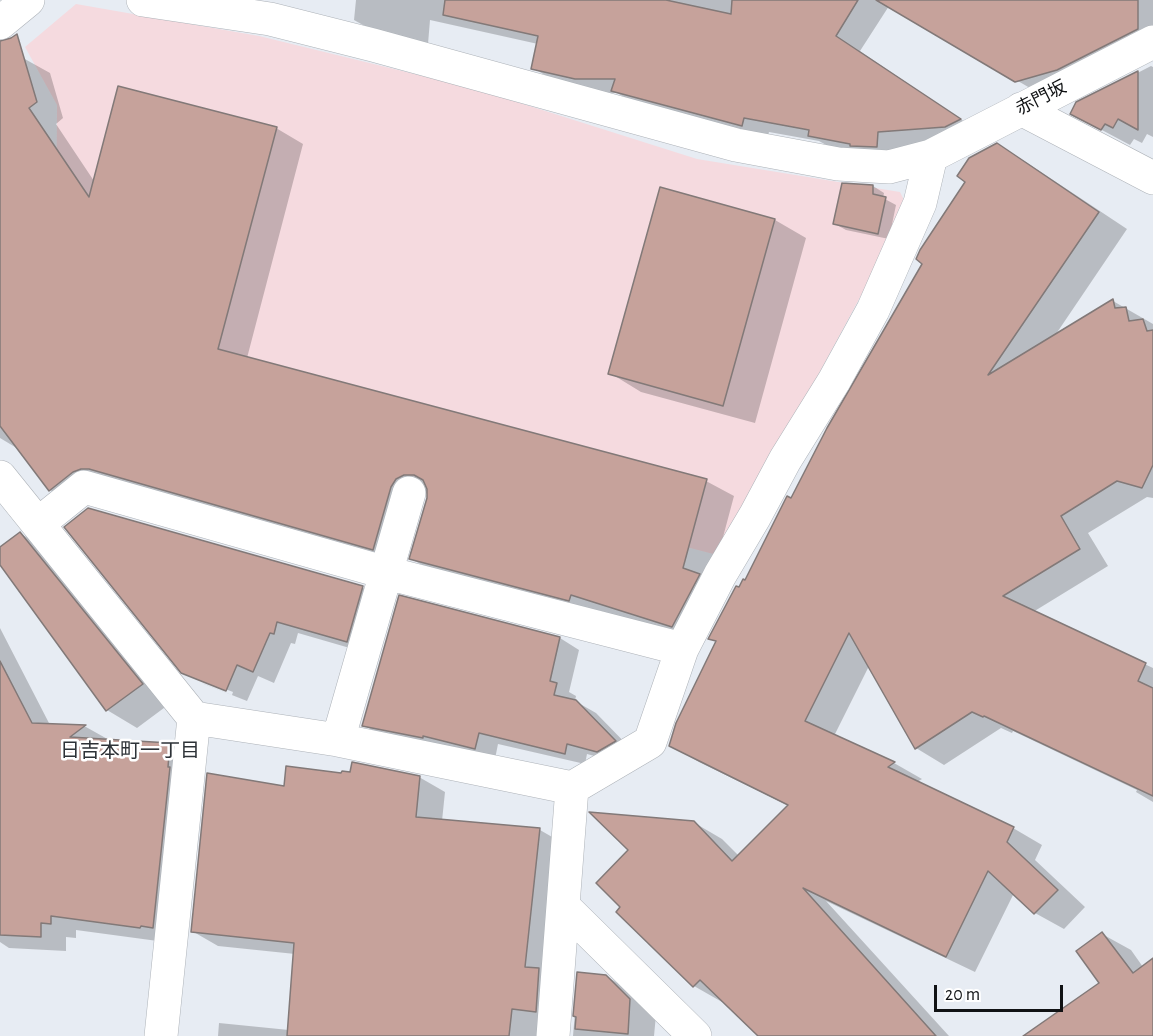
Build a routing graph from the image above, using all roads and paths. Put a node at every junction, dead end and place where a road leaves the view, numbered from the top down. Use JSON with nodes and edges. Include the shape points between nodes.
{"nodes":[{"id":1,"x":28,"y":0,"type":"edge"},
{"id":2,"x":143,"y":0,"type":"edge"},
{"id":3,"x":0,"y":23,"type":"edge"},
{"id":4,"x":1153,"y":42,"type":"edge"},
{"id":5,"x":1021,"y":109,"type":"junction"},
{"id":6,"x":931,"y":156,"type":"junction"},
{"id":7,"x":1153,"y":178,"type":"edge"},
{"id":8,"x":0,"y":477,"type":"edge"},
{"id":9,"x":409,"y":493,"type":"dead end"},
{"id":10,"x":38,"y":524,"type":"junction"},
{"id":11,"x":387,"y":573,"type":"junction"},
{"id":12,"x":682,"y":650,"type":"junction"},
{"id":13,"x":194,"y":718,"type":"junction"},
{"id":14,"x":339,"y":740,"type":"junction"},
{"id":15,"x":572,"y":788,"type":"junction"},
{"id":16,"x":563,"y":906,"type":"junction"},
{"id":17,"x":161,"y":1036,"type":"edge"},
{"id":18,"x":553,"y":1036,"type":"edge"},
{"id":19,"x":695,"y":1036,"type":"edge"}],
"edges":[{"from":1,"to":3,"type":"street"},
{"from":2,"to":6,"type":"street","name":"赤門坂","via":[[270,19],[736,144],[838,164],[889,167]]},
{"from":4,"to":5,"type":"street","name":"赤門坂"},
{"from":5,"to":6,"type":"street","name":"赤門坂"},
{"from":5,"to":7,"type":"street"},
{"from":6,"to":12,"type":"street","via":[[920,203],[873,310],[720,575]]},
{"from":8,"to":10,"type":"street"},
{"from":9,"to":11,"type":"street"},
{"from":10,"to":11,"type":"street","via":[[84,487]]},
{"from":10,"to":13,"type":"street"},
{"from":11,"to":12,"type":"street"},
{"from":11,"to":14,"type":"street"},
{"from":12,"to":15,"type":"street","via":[[650,742]]},
{"from":13,"to":14,"type":"street"},
{"from":13,"to":17,"type":"street"},
{"from":14,"to":15,"type":"street"},
{"from":15,"to":16,"type":"street"},
{"from":16,"to":18,"type":"street"},
{"from":16,"to":19,"type":"street"}]}
